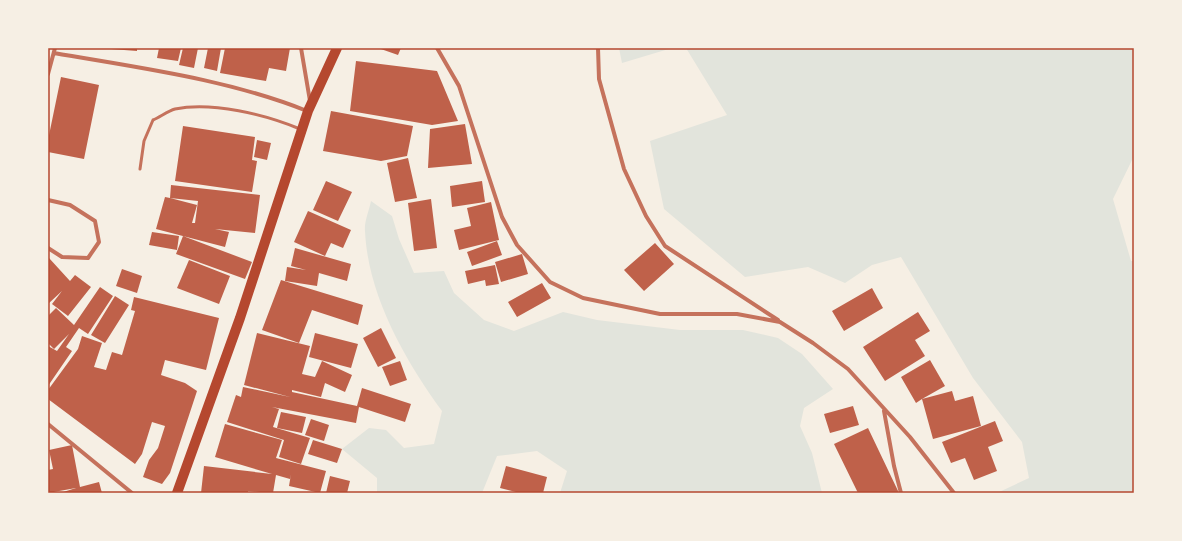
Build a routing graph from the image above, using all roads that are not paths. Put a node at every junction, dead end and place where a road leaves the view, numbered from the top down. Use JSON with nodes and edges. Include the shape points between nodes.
{"nodes":[{"id":1,"x":301,"y":48,"type":"edge"},
{"id":2,"x":337,"y":48,"type":"edge"},
{"id":3,"x":437,"y":48,"type":"edge"},
{"id":4,"x":598,"y":48,"type":"edge"},
{"id":5,"x":55,"y":50,"type":"edge"},
{"id":6,"x":48,"y":74,"type":"edge"},
{"id":7,"x":309,"y":107,"type":"junction"},
{"id":8,"x":302,"y":130,"type":"junction"},
{"id":9,"x":140,"y":169,"type":"dead end"},
{"id":10,"x":48,"y":200,"type":"edge"},
{"id":11,"x":48,"y":248,"type":"edge"},
{"id":12,"x":780,"y":322,"type":"junction"},
{"id":13,"x":884,"y":410,"type":"junction"},
{"id":14,"x":48,"y":424,"type":"edge"},
{"id":15,"x":132,"y":493,"type":"edge"},
{"id":16,"x":177,"y":493,"type":"edge"},
{"id":17,"x":901,"y":493,"type":"edge"},
{"id":18,"x":954,"y":493,"type":"edge"}],
"edges":[{"from":1,"to":7,"type":"street"},
{"from":2,"to":7,"type":"main road"},
{"from":3,"to":12,"type":"street","via":[[459,86],[502,217],[517,245],[550,282],[583,298],[660,314],[737,314]]},
{"from":4,"to":12,"type":"street","via":[[599,79],[624,169],[646,216],[665,246]]},
{"from":5,"to":6,"type":"street"},
{"from":5,"to":7,"type":"street"},
{"from":7,"to":8,"type":"main road"},
{"from":8,"to":9,"type":"lane","via":[[278,120],[237,111],[199,107],[175,110],[153,120],[144,141]]},
{"from":8,"to":16,"type":"main road","via":[[240,318]]},
{"from":10,"to":11,"type":"street","via":[[70,205],[96,221],[99,242],[88,258],[62,257]]},
{"from":12,"to":13,"type":"street","via":[[848,369]]},
{"from":13,"to":17,"type":"street"},
{"from":13,"to":18,"type":"street","via":[[910,437]]},
{"from":14,"to":15,"type":"street"}]}
